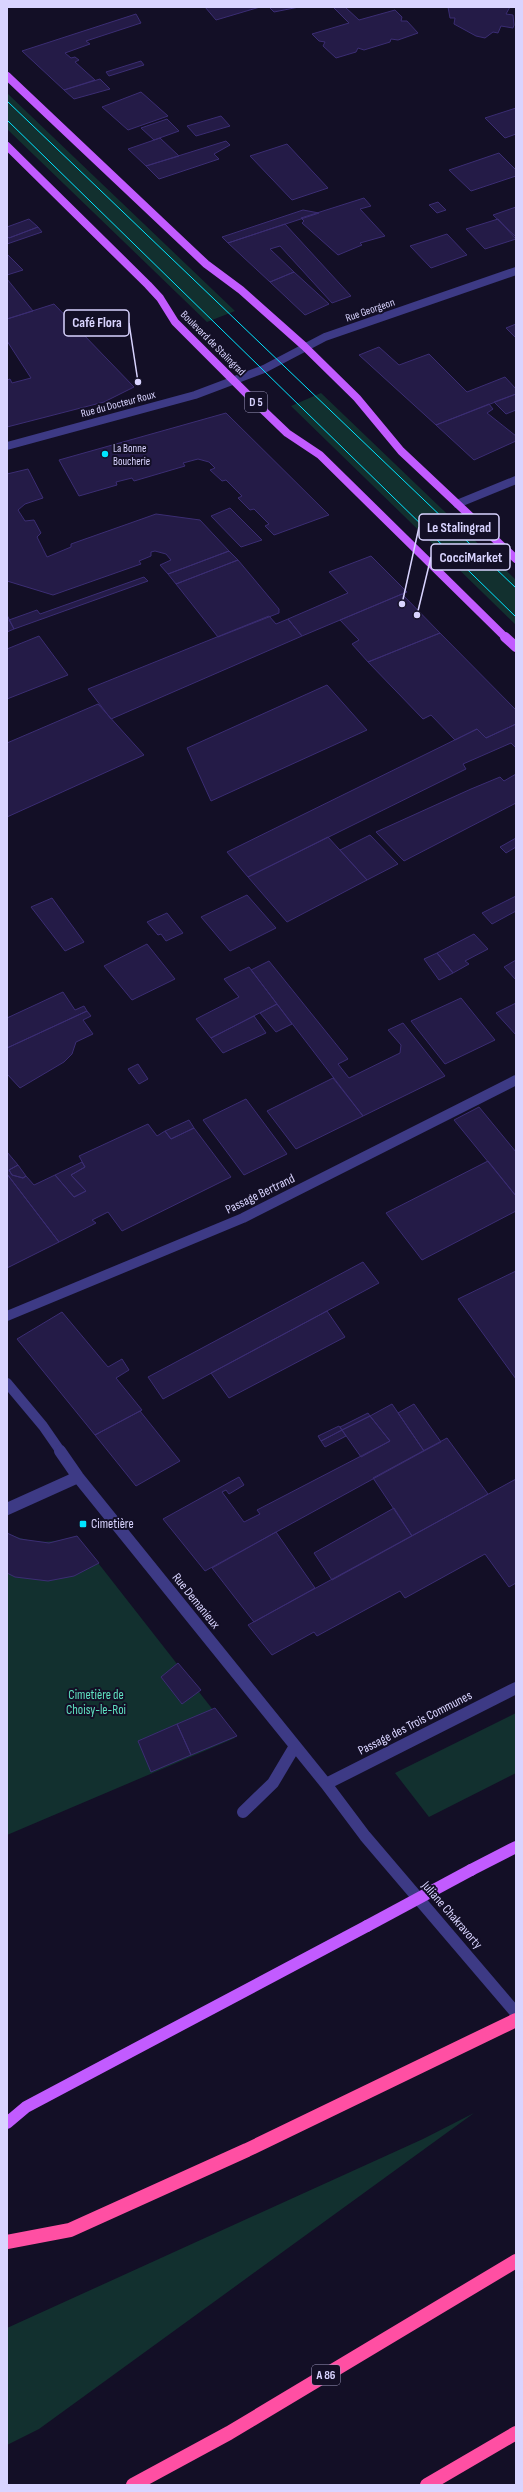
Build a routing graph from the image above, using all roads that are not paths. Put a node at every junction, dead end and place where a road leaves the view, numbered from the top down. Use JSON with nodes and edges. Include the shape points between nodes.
{"nodes":[{"id":1,"x":7,"y":76,"type":"edge"},
{"id":2,"x":7,"y":146,"type":"edge"},
{"id":3,"x":516,"y":271,"type":"edge"},
{"id":4,"x":304,"y":346,"type":"junction"},
{"id":5,"x":234,"y":380,"type":"junction"},
{"id":6,"x":7,"y":446,"type":"edge"},
{"id":7,"x":516,"y":480,"type":"edge"},
{"id":8,"x":457,"y":504,"type":"junction"},
{"id":9,"x":516,"y":559,"type":"edge"},
{"id":10,"x":516,"y":647,"type":"edge"},
{"id":11,"x":516,"y":1080,"type":"edge"},
{"id":12,"x":7,"y":1316,"type":"edge"},
{"id":13,"x":7,"y":1383,"type":"edge"},
{"id":14,"x":78,"y":1476,"type":"junction"},
{"id":15,"x":7,"y":1509,"type":"edge"},
{"id":16,"x":516,"y":1688,"type":"edge"},
{"id":17,"x":295,"y":1746,"type":"junction"},
{"id":18,"x":326,"y":1784,"type":"junction"},
{"id":19,"x":243,"y":1812,"type":"dead end"},
{"id":20,"x":365,"y":1836,"type":"joint"},
{"id":21,"x":516,"y":1847,"type":"edge"},
{"id":22,"x":516,"y":2013,"type":"edge"},
{"id":23,"x":516,"y":2020,"type":"edge"},
{"id":24,"x":7,"y":2123,"type":"edge"},
{"id":25,"x":7,"y":2242,"type":"edge"},
{"id":26,"x":516,"y":2262,"type":"edge"},
{"id":27,"x":516,"y":2433,"type":"edge"},
{"id":28,"x":133,"y":2485,"type":"edge"},
{"id":29,"x":427,"y":2485,"type":"edge"}],
"edges":[{"from":1,"to":4,"type":"main road","via":[[206,264],[241,290]]},
{"from":2,"to":5,"type":"main road","name":"Boulevard de Stalingrad","number":"D 5","via":[[148,285],[160,298],[175,322]]},
{"from":3,"to":4,"type":"street","name":"Rue Georgeon"},
{"from":4,"to":5,"type":"street","name":"Rue Georgeon","via":[[264,368]]},
{"from":4,"to":8,"type":"main road","via":[[357,398],[401,451]]},
{"from":5,"to":6,"type":"street","name":"Rue du Docteur Roux","via":[[195,395]]},
{"from":5,"to":10,"type":"main road","name":"Boulevard de Stalingrad","number":"D 5","via":[[281,427],[320,455]]},
{"from":7,"to":8,"type":"street"},
{"from":8,"to":9,"type":"main road"},
{"from":11,"to":12,"type":"street","name":"Passage Bertrand","via":[[243,1218]]},
{"from":13,"to":14,"type":"street","name":"Rue Demanieux","via":[[43,1426]]},
{"from":14,"to":15,"type":"street"},
{"from":14,"to":17,"type":"street","name":"Rue Demanieux"},
{"from":16,"to":18,"type":"street","name":"Passage des Trois Communes"},
{"from":17,"to":18,"type":"street","name":"Rue Demanieux"},
{"from":17,"to":19,"type":"street","via":[[273,1783]]},
{"from":18,"to":20,"type":"street","name":"Rue Demanieux"},
{"from":20,"to":22,"type":"street","name":"Juliane Chakravorty"},
{"from":21,"to":24,"type":"main road","bridge":true,"via":[[26,2107]]},
{"from":23,"to":25,"type":"highway","via":[[247,2150],[70,2230]]},
{"from":26,"to":28,"type":"highway","number":"A 86","via":[[229,2433]]},
{"from":27,"to":29,"type":"highway"}]}
